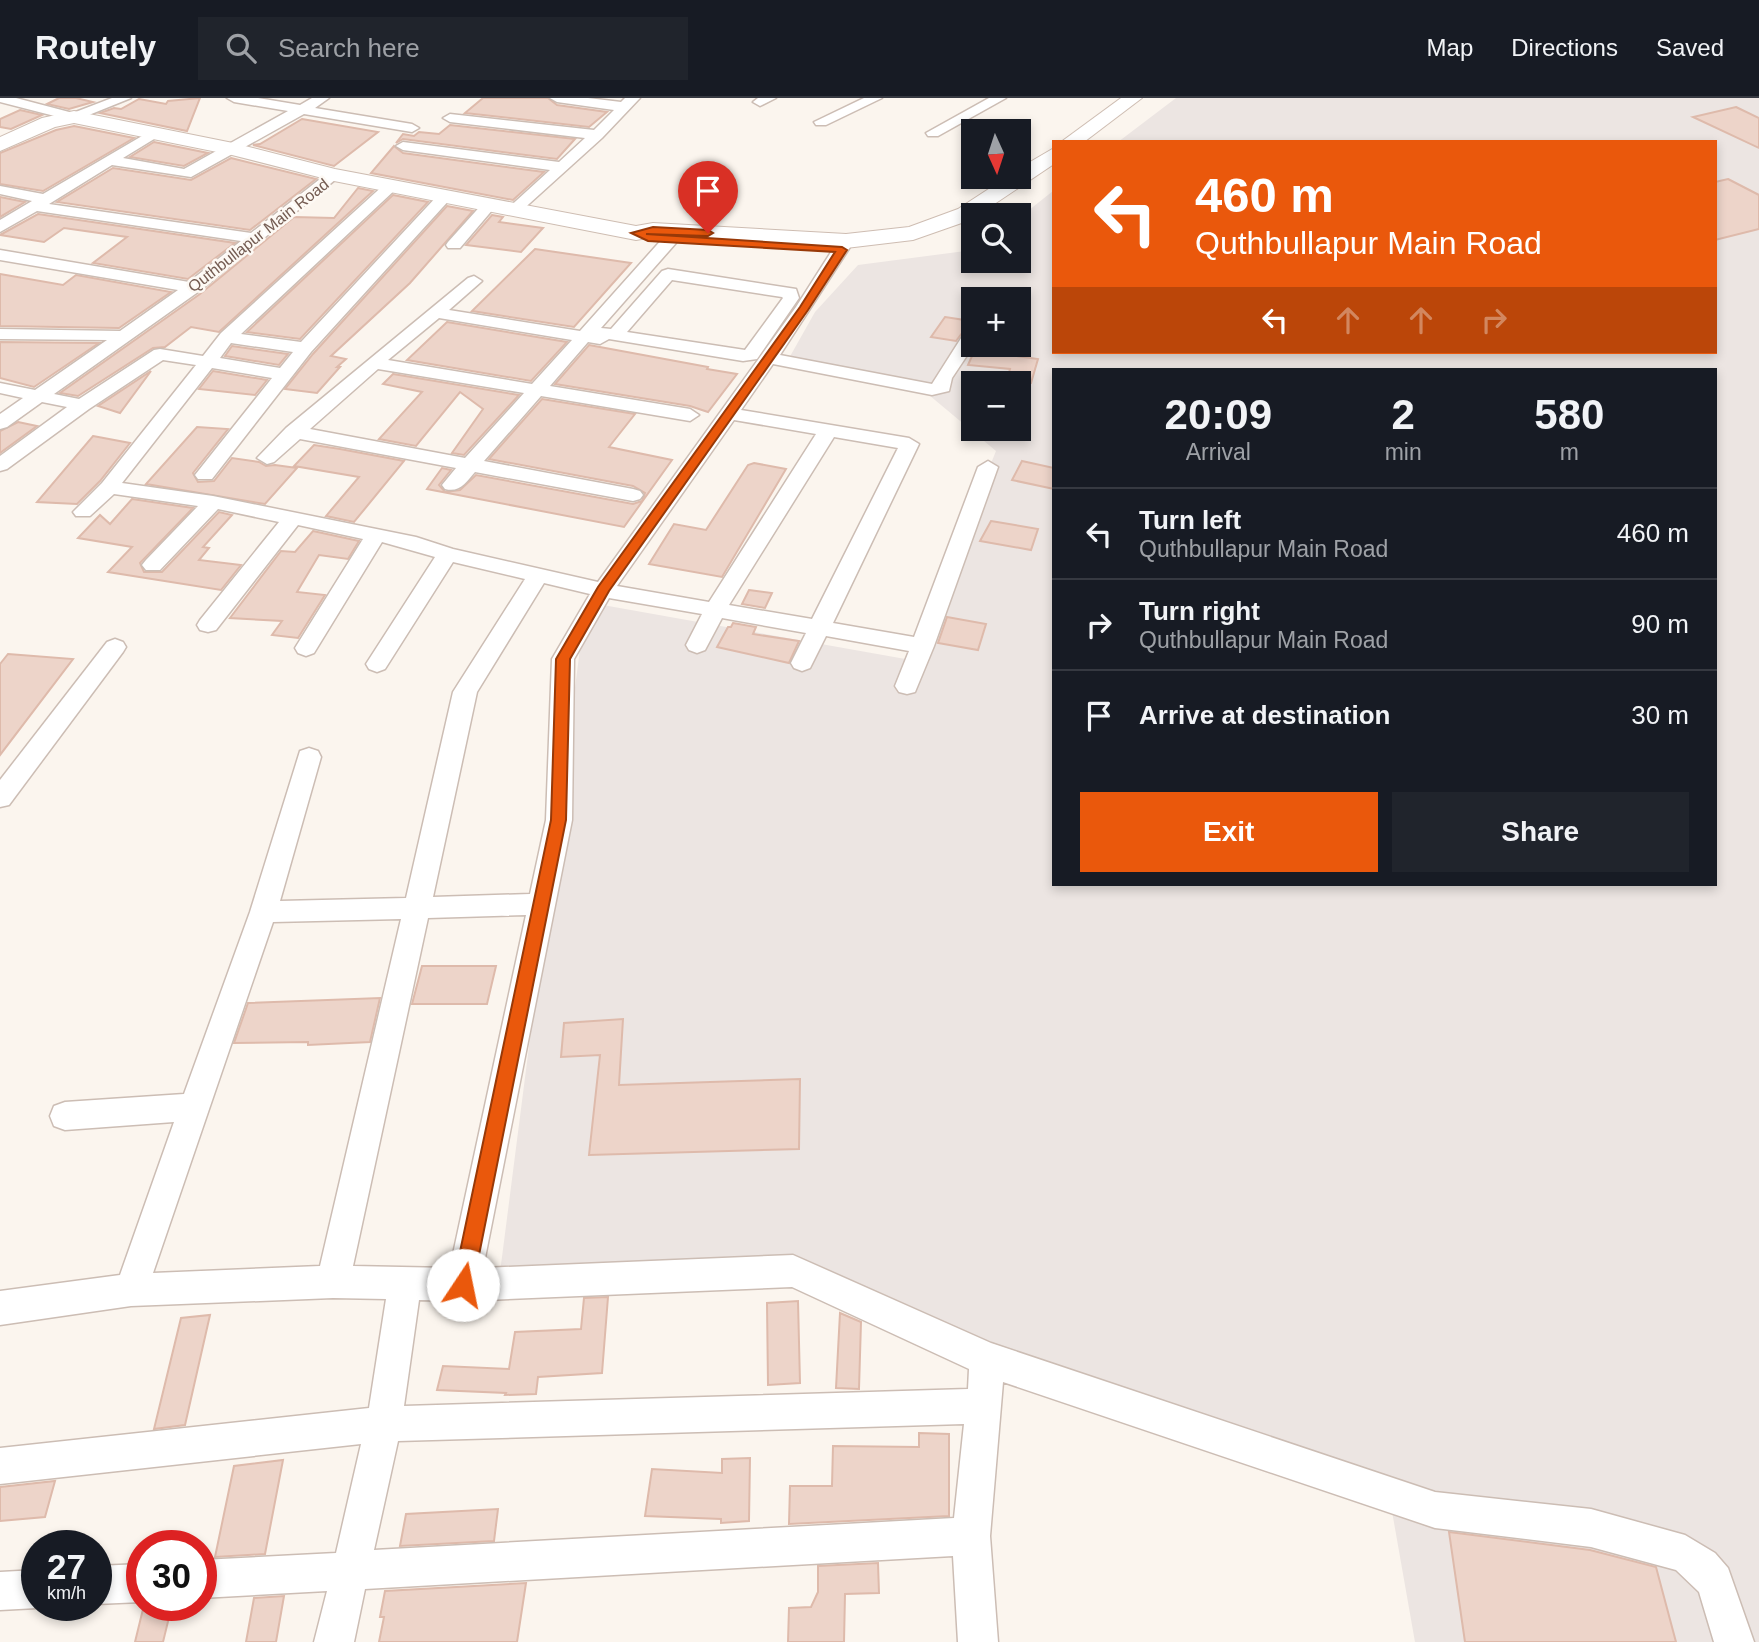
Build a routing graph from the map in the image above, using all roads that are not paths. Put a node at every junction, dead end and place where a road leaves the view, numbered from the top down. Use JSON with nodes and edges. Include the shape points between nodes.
{"nodes":[{"id":1,"x":124,"y":98,"type":"edge"},
{"id":2,"x":234,"y":98,"type":"edge"},
{"id":3,"x":322,"y":98,"type":"edge"},
{"id":4,"x":557,"y":98,"type":"edge"},
{"id":5,"x":875,"y":98,"type":"edge"},
{"id":6,"x":999,"y":98,"type":"edge"},
{"id":7,"x":1133,"y":98,"type":"edge"},
{"id":8,"x":1151,"y":98,"type":"edge"},
{"id":9,"x":5,"y":100,"type":"edge"},
{"id":10,"x":629,"y":102,"type":"edge"},
{"id":11,"x":299,"y":111,"type":"junction"},
{"id":12,"x":75,"y":117,"type":"junction"},
{"id":13,"x":450,"y":118,"type":"dead end"},
{"id":14,"x":821,"y":122,"type":"dead end"},
{"id":15,"x":412,"y":128,"type":"dead end"},
{"id":16,"x":154,"y":133,"type":"junction"},
{"id":17,"x":933,"y":133,"type":"dead end"},
{"id":18,"x":597,"y":135,"type":"junction"},
{"id":19,"x":1074,"y":140,"type":"edge"},
{"id":20,"x":1091,"y":140,"type":"edge"},
{"id":21,"x":0,"y":145,"type":"edge"},
{"id":22,"x":403,"y":146,"type":"dead end"},
{"id":23,"x":233,"y":149,"type":"junction"},
{"id":24,"x":1052,"y":155,"type":"edge"},
{"id":25,"x":109,"y":160,"type":"junction"},
{"id":26,"x":563,"y":167,"type":"junction"},
{"id":27,"x":1052,"y":168,"type":"edge"},
{"id":28,"x":334,"y":175,"type":"junction"},
{"id":29,"x":392,"y":186,"type":"junction"},
{"id":30,"x":0,"y":190,"type":"edge"},
{"id":31,"x":444,"y":197,"type":"junction"},
{"id":32,"x":40,"y":203,"type":"junction"},
{"id":33,"x":1002,"y":203,"type":"edge"},
{"id":34,"x":489,"y":205,"type":"junction"},
{"id":35,"x":514,"y":210,"type":"junction"},
{"id":36,"x":0,"y":227,"type":"edge"},
{"id":37,"x":961,"y":227,"type":"edge"},
{"id":38,"x":636,"y":233,"type":"junction"},
{"id":39,"x":253,"y":238,"type":"junction"},
{"id":40,"x":670,"y":240,"type":"junction"},
{"id":41,"x":454,"y":245,"type":"dead end"},
{"id":42,"x":844,"y":245,"type":"junction"},
{"id":43,"x":0,"y":256,"type":"edge"},
{"id":44,"x":474,"y":281,"type":"dead end"},
{"id":45,"x":192,"y":288,"type":"junction"},
{"id":46,"x":437,"y":313,"type":"junction"},
{"id":47,"x":0,"y":334,"type":"edge"},
{"id":48,"x":587,"y":334,"type":"junction"},
{"id":49,"x":124,"y":335,"type":"junction"},
{"id":50,"x":615,"y":335,"type":"junction"},
{"id":51,"x":227,"y":337,"type":"junction"},
{"id":52,"x":305,"y":348,"type":"junction"},
{"id":53,"x":961,"y":351,"type":"edge"},
{"id":54,"x":768,"y":358,"type":"junction"},
{"id":55,"x":207,"y":360,"type":"junction"},
{"id":56,"x":722,"y":361,"type":"dead end"},
{"id":57,"x":374,"y":363,"type":"junction"},
{"id":58,"x":284,"y":374,"type":"junction"},
{"id":59,"x":0,"y":388,"type":"edge"},
{"id":60,"x":539,"y":391,"type":"junction"},
{"id":61,"x":39,"y":394,"type":"junction"},
{"id":62,"x":82,"y":405,"type":"junction"},
{"id":63,"x":728,"y":413,"type":"junction"},
{"id":64,"x":690,"y":415,"type":"dead end"},
{"id":65,"x":0,"y":423,"type":"edge"},
{"id":66,"x":293,"y":432,"type":"junction"},
{"id":67,"x":827,"y":432,"type":"junction"},
{"id":68,"x":267,"y":458,"type":"dead end"},
{"id":69,"x":471,"y":465,"type":"junction"},
{"id":70,"x":0,"y":466,"type":"edge"},
{"id":71,"x":988,"y":467,"type":"dead end"},
{"id":72,"x":205,"y":475,"type":"dead end"},
{"id":73,"x":452,"y":485,"type":"dead end"},
{"id":74,"x":109,"y":487,"type":"junction"},
{"id":75,"x":633,"y":495,"type":"dead end"},
{"id":76,"x":213,"y":502,"type":"junction"},
{"id":77,"x":83,"y":512,"type":"dead end"},
{"id":78,"x":293,"y":518,"type":"junction"},
{"id":79,"x":376,"y":535,"type":"junction"},
{"id":80,"x":447,"y":554,"type":"junction"},
{"id":81,"x":153,"y":565,"type":"dead end"},
{"id":82,"x":538,"y":576,"type":"junction"},
{"id":83,"x":603,"y":590,"type":"junction"},
{"id":84,"x":715,"y":610,"type":"junction"},
{"id":85,"x":208,"y":625,"type":"dead end"},
{"id":86,"x":818,"y":627,"type":"junction"},
{"id":87,"x":697,"y":645,"type":"dead end"},
{"id":88,"x":923,"y":646,"type":"junction"},
{"id":89,"x":115,"y":647,"type":"dead end"},
{"id":90,"x":306,"y":648,"type":"dead end"},
{"id":91,"x":802,"y":663,"type":"dead end"},
{"id":92,"x":377,"y":664,"type":"dead end"},
{"id":93,"x":907,"y":686,"type":"dead end"},
{"id":94,"x":309,"y":757,"type":"dead end"},
{"id":95,"x":0,"y":798,"type":"edge"},
{"id":96,"x":541,"y":904,"type":"junction"},
{"id":97,"x":417,"y":908,"type":"junction"},
{"id":98,"x":263,"y":912,"type":"junction"},
{"id":99,"x":195,"y":1107,"type":"junction"},
{"id":100,"x":65,"y":1116,"type":"dead end"},
{"id":101,"x":333,"y":1282,"type":"junction"},
{"id":102,"x":405,"y":1285,"type":"junction"},
{"id":103,"x":463,"y":1285,"type":"junction"},
{"id":104,"x":131,"y":1290,"type":"junction"},
{"id":105,"x":0,"y":1308,"type":"edge"},
{"id":106,"x":987,"y":1359,"type":"junction"},
{"id":107,"x":984,"y":1406,"type":"junction"},
{"id":108,"x":384,"y":1424,"type":"junction"},
{"id":109,"x":0,"y":1466,"type":"edge"},
{"id":110,"x":971,"y":1536,"type":"junction"},
{"id":111,"x":351,"y":1570,"type":"junction"},
{"id":112,"x":217,"y":1578,"type":"edge"},
{"id":113,"x":21,"y":1590,"type":"edge"},
{"id":114,"x":0,"y":1591,"type":"edge"},
{"id":115,"x":334,"y":1642,"type":"edge"},
{"id":116,"x":978,"y":1642,"type":"edge"},
{"id":117,"x":1734,"y":1642,"type":"edge"}],
"edges":[{"from":1,"to":12,"type":"street"},
{"from":2,"to":11,"type":"street"},
{"from":3,"to":11,"type":"street"},
{"from":4,"to":10,"type":"street"},
{"from":5,"to":14,"type":"street"},
{"from":6,"to":17,"type":"street"},
{"from":7,"to":19,"type":"main road"},
{"from":8,"to":20,"type":"main road"},
{"from":9,"to":12,"type":"street"},
{"from":10,"to":18,"type":"street"},
{"from":11,"to":15,"type":"street"},
{"from":11,"to":23,"type":"street"},
{"from":12,"to":16,"type":"main road"},
{"from":12,"to":21,"type":"main road","via":[[49,122]]},
{"from":13,"to":18,"type":"street"},
{"from":16,"to":23,"type":"main road"},
{"from":16,"to":25,"type":"street"},
{"from":18,"to":26,"type":"street"},
{"from":22,"to":26,"type":"street"},
{"from":23,"to":25,"type":"street","via":[[186,174]]},
{"from":23,"to":28,"type":"main road"},
{"from":24,"to":42,"type":"main road","name":"Quthbullapur Main Road","via":[[966,214],[943,224]]},
{"from":25,"to":32,"type":"street"},
{"from":26,"to":35,"type":"street"},
{"from":27,"to":33,"type":"main road"},
{"from":28,"to":29,"type":"main road","name":"Quthbullapur Main Road"},
{"from":28,"to":39,"type":"street","name":"Quthbullapur Main Road"},
{"from":29,"to":31,"type":"main road","name":"Quthbullapur Main Road"},
{"from":29,"to":51,"type":"street"},
{"from":30,"to":32,"type":"street"},
{"from":31,"to":34,"type":"main road","name":"Quthbullapur Main Road"},
{"from":31,"to":52,"type":"street"},
{"from":32,"to":36,"type":"street"},
{"from":32,"to":39,"type":"street"},
{"from":34,"to":35,"type":"main road","name":"Quthbullapur Main Road"},
{"from":34,"to":41,"type":"street"},
{"from":35,"to":38,"type":"main road","name":"Quthbullapur Main Road"},
{"from":37,"to":42,"type":"main road","name":"Quthbullapur Main Road","via":[[894,246]]},
{"from":38,"to":40,"type":"main road","name":"Quthbullapur Main Road"},
{"from":38,"to":42,"type":"main road","name":"Quthbullapur Main Road","via":[[653,230]]},
{"from":39,"to":45,"type":"street","name":"Quthbullapur Main Road"},
{"from":40,"to":42,"type":"main road","name":"Quthbullapur Main Road"},
{"from":40,"to":48,"type":"street"},
{"from":42,"to":54,"type":"street"},
{"from":43,"to":45,"type":"street"},
{"from":44,"to":46,"type":"street"},
{"from":45,"to":49,"type":"street","name":"Quthbullapur Main Road"},
{"from":46,"to":48,"type":"street"},
{"from":46,"to":57,"type":"street"},
{"from":47,"to":49,"type":"street"},
{"from":48,"to":50,"type":"street"},
{"from":48,"to":56,"type":"street"},
{"from":48,"to":60,"type":"street"},
{"from":49,"to":61,"type":"street","name":"Quthbullapur Main Road"},
{"from":50,"to":50,"type":"street","via":[[751,355],[791,298],[790,293],[668,274]]},
{"from":51,"to":52,"type":"street"},
{"from":51,"to":55,"type":"street"},
{"from":52,"to":58,"type":"street"},
{"from":53,"to":54,"type":"street","via":[[943,378],[943,387],[933,390]]},
{"from":54,"to":63,"type":"street"},
{"from":55,"to":58,"type":"street"},
{"from":55,"to":62,"type":"street","via":[[154,355]]},
{"from":55,"to":74,"type":"street"},
{"from":57,"to":60,"type":"street"},
{"from":57,"to":66,"type":"street"},
{"from":58,"to":72,"type":"street"},
{"from":59,"to":61,"type":"street"},
{"from":60,"to":64,"type":"street"},
{"from":60,"to":69,"type":"street"},
{"from":61,"to":62,"type":"street"},
{"from":61,"to":65,"type":"street","name":"Quthbullapur Main Road"},
{"from":62,"to":70,"type":"street"},
{"from":63,"to":67,"type":"street"},
{"from":63,"to":83,"type":"street"},
{"from":66,"to":68,"type":"street"},
{"from":66,"to":69,"type":"street"},
{"from":67,"to":84,"type":"street"},
{"from":67,"to":86,"type":"street","via":[[909,444]]},
{"from":69,"to":73,"type":"street"},
{"from":69,"to":75,"type":"street"},
{"from":71,"to":88,"type":"street"},
{"from":74,"to":76,"type":"street"},
{"from":74,"to":77,"type":"street"},
{"from":76,"to":78,"type":"street"},
{"from":76,"to":81,"type":"street"},
{"from":78,"to":79,"type":"street"},
{"from":78,"to":85,"type":"street"},
{"from":79,"to":80,"type":"street"},
{"from":79,"to":90,"type":"street"},
{"from":80,"to":82,"type":"street"},
{"from":80,"to":92,"type":"street"},
{"from":82,"to":83,"type":"street"},
{"from":82,"to":97,"type":"street","via":[[465,692]]},
{"from":83,"to":84,"type":"street"},
{"from":83,"to":96,"type":"street","via":[[563,659],[559,820]]},
{"from":84,"to":86,"type":"street"},
{"from":84,"to":87,"type":"street"},
{"from":86,"to":88,"type":"street"},
{"from":86,"to":91,"type":"street"},
{"from":88,"to":93,"type":"street"},
{"from":89,"to":95,"type":"street"},
{"from":94,"to":98,"type":"street"},
{"from":96,"to":97,"type":"street"},
{"from":96,"to":103,"type":"street"},
{"from":97,"to":98,"type":"street"},
{"from":97,"to":101,"type":"street"},
{"from":98,"to":99,"type":"street"},
{"from":99,"to":100,"type":"street"},
{"from":99,"to":104,"type":"street"},
{"from":101,"to":102,"type":"street"},
{"from":101,"to":104,"type":"street"},
{"from":102,"to":103,"type":"street"},
{"from":102,"to":108,"type":"street"},
{"from":103,"to":106,"type":"street","via":[[793,1271]]},
{"from":104,"to":105,"type":"street"},
{"from":106,"to":107,"type":"street"},
{"from":106,"to":117,"type":"street","via":[[1435,1510],[1591,1528],[1685,1554],[1715,1581]]},
{"from":107,"to":108,"type":"street"},
{"from":107,"to":110,"type":"street"},
{"from":108,"to":109,"type":"street"},
{"from":108,"to":111,"type":"street"},
{"from":110,"to":111,"type":"street"},
{"from":110,"to":116,"type":"street"},
{"from":111,"to":112,"type":"street"},
{"from":111,"to":115,"type":"street"},
{"from":113,"to":114,"type":"street"}]}
